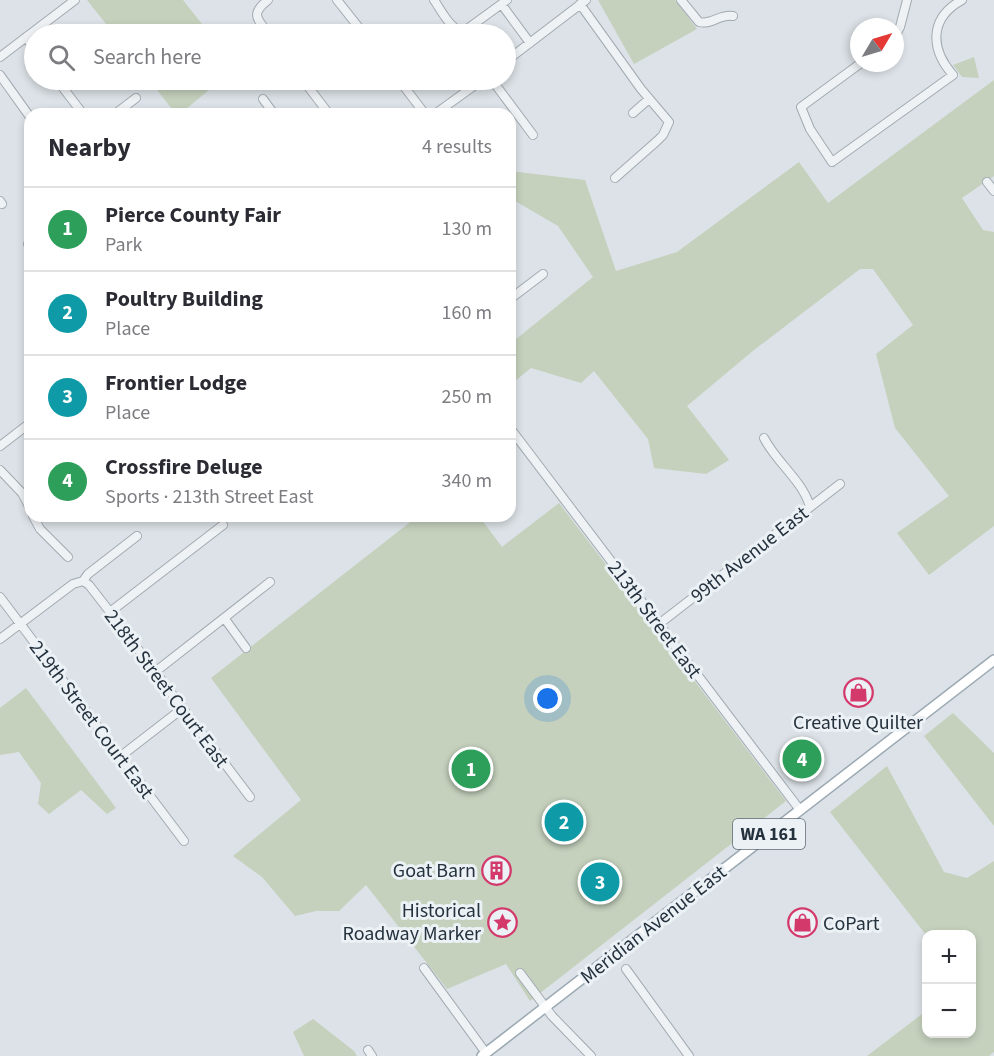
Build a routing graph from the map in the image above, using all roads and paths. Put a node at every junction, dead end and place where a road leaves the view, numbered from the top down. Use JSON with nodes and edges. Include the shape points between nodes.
{"nodes":[{"id":1,"x":75,"y":0,"type":"edge"},
{"id":2,"x":268,"y":0,"type":"edge"},
{"id":3,"x":337,"y":0,"type":"edge"},
{"id":4,"x":434,"y":0,"type":"edge"},
{"id":5,"x":681,"y":0,"type":"edge"},
{"id":6,"x":907,"y":0,"type":"edge"},
{"id":7,"x":962,"y":0,"type":"edge"},
{"id":8,"x":504,"y":2,"type":"edge"},
{"id":9,"x":583,"y":2,"type":"edge"},
{"id":10,"x":733,"y":15,"type":"dead end"},
{"id":11,"x":902,"y":18,"type":"edge"},
{"id":12,"x":43,"y":24,"type":"edge"},
{"id":13,"x":262,"y":24,"type":"edge"},
{"id":14,"x":356,"y":24,"type":"edge"},
{"id":15,"x":454,"y":24,"type":"edge"},
{"id":16,"x":475,"y":24,"type":"edge"},
{"id":17,"x":24,"y":39,"type":"edge"},
{"id":18,"x":530,"y":43,"type":"junction"},
{"id":19,"x":516,"y":54,"type":"edge"},
{"id":20,"x":0,"y":57,"type":"edge"},
{"id":21,"x":850,"y":71,"type":"edge"},
{"id":22,"x":0,"y":75,"type":"edge"},
{"id":23,"x":65,"y":90,"type":"edge"},
{"id":24,"x":311,"y":90,"type":"edge"},
{"id":25,"x":407,"y":90,"type":"edge"},
{"id":26,"x":468,"y":90,"type":"edge"},
{"id":27,"x":499,"y":90,"type":"edge"},
{"id":28,"x":136,"y":98,"type":"dead end"},
{"id":29,"x":263,"y":99,"type":"dead end"},
{"id":30,"x":649,"y":99,"type":"junction"},
{"id":31,"x":78,"y":108,"type":"edge"},
{"id":32,"x":123,"y":108,"type":"edge"},
{"id":33,"x":270,"y":108,"type":"edge"},
{"id":34,"x":324,"y":108,"type":"edge"},
{"id":35,"x":420,"y":108,"type":"edge"},
{"id":36,"x":443,"y":108,"type":"edge"},
{"id":37,"x":513,"y":108,"type":"edge"},
{"id":38,"x":24,"y":109,"type":"edge"},
{"id":39,"x":516,"y":112,"type":"edge"},
{"id":40,"x":633,"y":113,"type":"dead end"},
{"id":41,"x":533,"y":135,"type":"dead end"},
{"id":42,"x":615,"y":178,"type":"dead end"},
{"id":43,"x":987,"y":182,"type":"dead end"},
{"id":44,"x":994,"y":191,"type":"edge"},
{"id":45,"x":543,"y":274,"type":"dead end"},
{"id":46,"x":516,"y":294,"type":"edge"},
{"id":47,"x":24,"y":428,"type":"edge"},
{"id":48,"x":516,"y":436,"type":"edge"},
{"id":49,"x":764,"y":438,"type":"dead end"},
{"id":50,"x":0,"y":446,"type":"edge"},
{"id":51,"x":0,"y":470,"type":"edge"},
{"id":52,"x":840,"y":484,"type":"dead end"},
{"id":53,"x":24,"y":497,"type":"edge"},
{"id":54,"x":810,"y":507,"type":"junction"},
{"id":55,"x":36,"y":522,"type":"edge"},
{"id":56,"x":223,"y":525,"type":"dead end"},
{"id":57,"x":137,"y":536,"type":"dead end"},
{"id":58,"x":68,"y":556,"type":"dead end"},
{"id":59,"x":83,"y":581,"type":"junction"},
{"id":60,"x":270,"y":582,"type":"dead end"},
{"id":61,"x":0,"y":597,"type":"edge"},
{"id":62,"x":110,"y":612,"type":"junction"},
{"id":63,"x":225,"y":619,"type":"junction"},
{"id":64,"x":20,"y":623,"type":"junction"},
{"id":65,"x":659,"y":624,"type":"junction"},
{"id":66,"x":0,"y":639,"type":"edge"},
{"id":67,"x":246,"y":648,"type":"dead end"},
{"id":68,"x":994,"y":660,"type":"edge"},
{"id":69,"x":155,"y":672,"type":"junction"},
{"id":70,"x":183,"y":708,"type":"junction"},
{"id":71,"x":121,"y":756,"type":"junction"},
{"id":72,"x":250,"y":797,"type":"dead end"},
{"id":73,"x":800,"y":810,"type":"junction"},
{"id":74,"x":184,"y":841,"type":"dead end"},
{"id":75,"x":424,"y":968,"type":"dead end"},
{"id":76,"x":626,"y":969,"type":"dead end"},
{"id":77,"x":520,"y":973,"type":"dead end"},
{"id":78,"x":545,"y":1008,"type":"junction"},
{"id":79,"x":484,"y":1054,"type":"edge"},
{"id":80,"x":591,"y":1056,"type":"edge"},
{"id":81,"x":689,"y":1056,"type":"edge"}],
"edges":[{"from":1,"to":12,"type":"street"},
{"from":2,"to":13,"type":"street","via":[[257,9]]},
{"from":3,"to":14,"type":"street"},
{"from":4,"to":15,"type":"street"},
{"from":5,"to":10,"type":"street","via":[[699,22]]},
{"from":6,"to":11,"type":"street"},
{"from":7,"to":21,"type":"street","via":[[947,11],[937,28],[941,61],[953,75],[832,162],[801,107]]},
{"from":8,"to":16,"type":"street"},
{"from":8,"to":18,"type":"street"},
{"from":9,"to":18,"type":"street"},
{"from":9,"to":30,"type":"street"},
{"from":17,"to":20,"type":"street"},
{"from":18,"to":19,"type":"street"},
{"from":22,"to":38,"type":"street"},
{"from":23,"to":31,"type":"street"},
{"from":24,"to":34,"type":"street"},
{"from":25,"to":35,"type":"street"},
{"from":26,"to":36,"type":"street"},
{"from":27,"to":37,"type":"street"},
{"from":28,"to":32,"type":"street"},
{"from":29,"to":33,"type":"street"},
{"from":30,"to":40,"type":"street"},
{"from":30,"to":42,"type":"street","via":[[669,122],[663,135]]},
{"from":39,"to":41,"type":"street"},
{"from":43,"to":44,"type":"street"},
{"from":45,"to":46,"type":"street"},
{"from":47,"to":50,"type":"street"},
{"from":48,"to":65,"type":"street","name":"213th Street East"},
{"from":49,"to":54,"type":"street","via":[[803,491]]},
{"from":51,"to":53,"type":"street"},
{"from":52,"to":54,"type":"street","name":"99th Avenue East"},
{"from":54,"to":65,"type":"street","name":"99th Avenue East"},
{"from":55,"to":58,"type":"street"},
{"from":56,"to":62,"type":"street"},
{"from":57,"to":59,"type":"street"},
{"from":59,"to":62,"type":"street","name":"218th Street Court East"},
{"from":59,"to":64,"type":"street","via":[[73,584]]},
{"from":60,"to":63,"type":"street"},
{"from":61,"to":64,"type":"street","name":"219th Street Court East"},
{"from":62,"to":69,"type":"street","name":"218th Street Court East"},
{"from":63,"to":67,"type":"street"},
{"from":63,"to":69,"type":"street"},
{"from":64,"to":66,"type":"street"},
{"from":64,"to":71,"type":"street","name":"219th Street Court East"},
{"from":65,"to":73,"type":"street","name":"213th Street East"},
{"from":68,"to":73,"type":"main road","name":"Meridian Avenue East","number":"WA 161"},
{"from":69,"to":70,"type":"street","name":"218th Street Court East"},
{"from":70,"to":71,"type":"street"},
{"from":70,"to":72,"type":"street","name":"218th Street Court East"},
{"from":71,"to":74,"type":"street","name":"219th Street Court East"},
{"from":73,"to":78,"type":"main road","name":"Meridian Avenue East","number":"WA 161"},
{"from":75,"to":79,"type":"street"},
{"from":76,"to":81,"type":"street"},
{"from":77,"to":78,"type":"street"},
{"from":78,"to":79,"type":"main road","name":"Meridian Avenue East","number":"WA 161"},
{"from":78,"to":80,"type":"street"}]}
